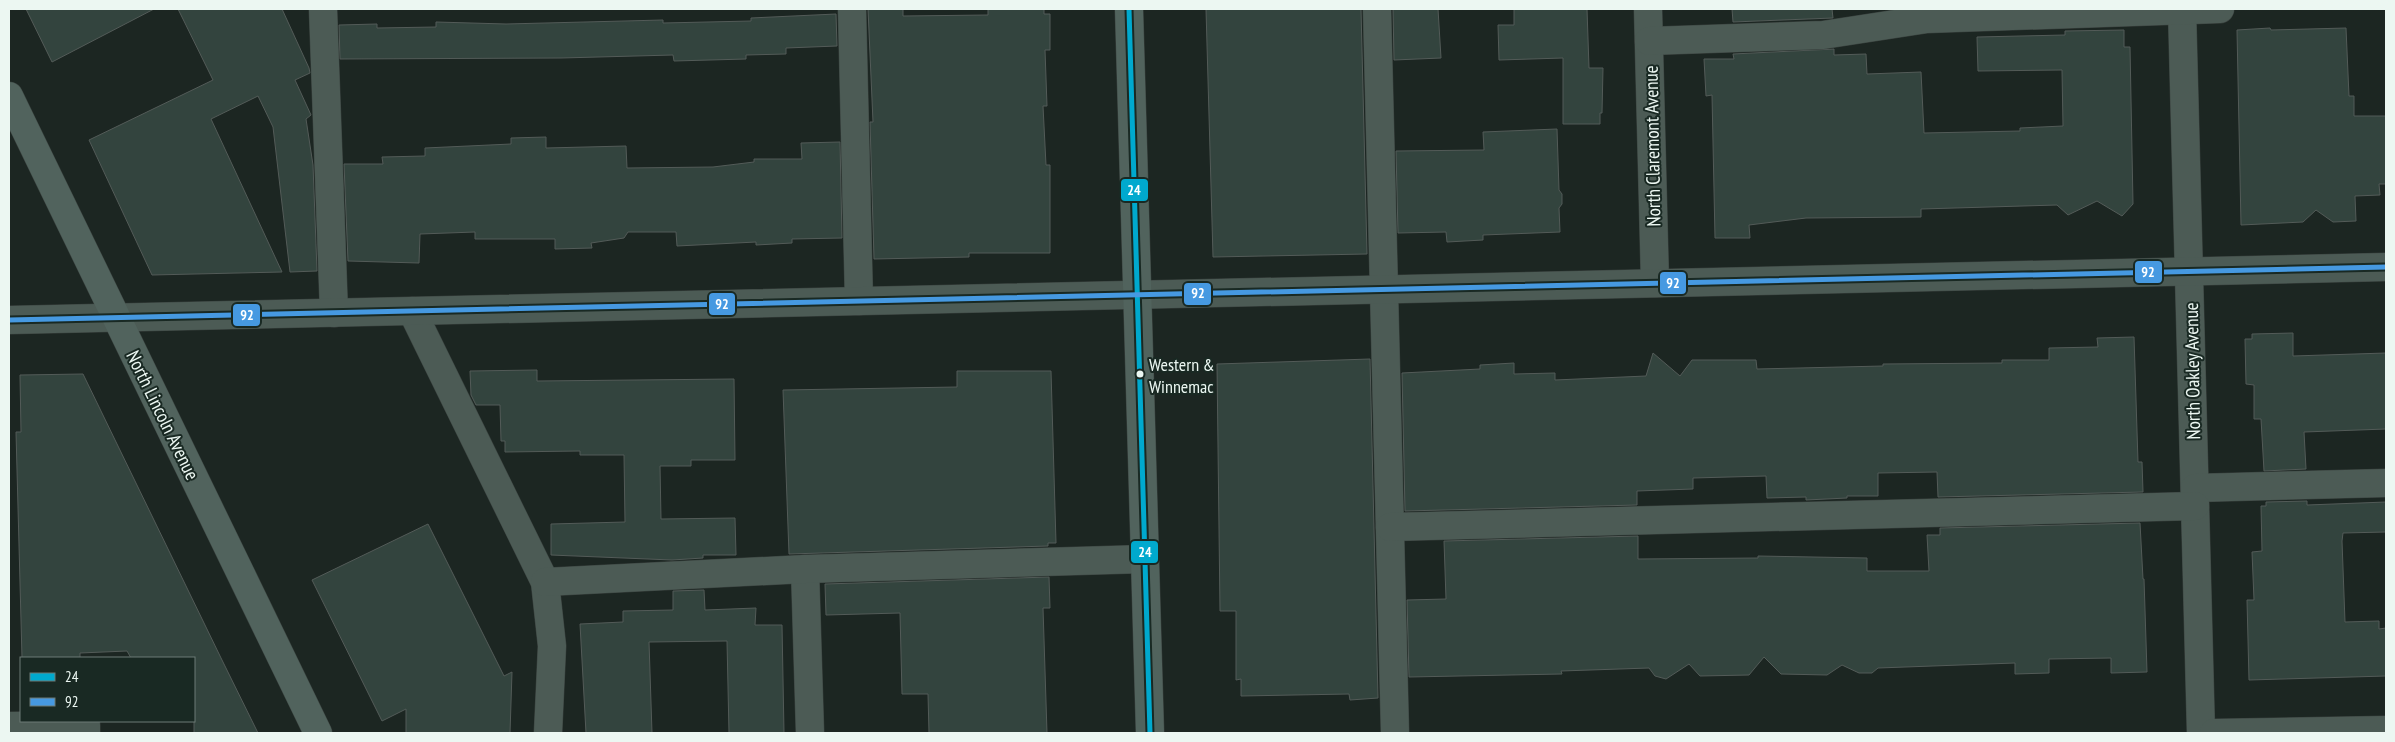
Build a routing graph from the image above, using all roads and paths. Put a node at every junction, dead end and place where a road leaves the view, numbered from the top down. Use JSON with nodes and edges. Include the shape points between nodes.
{"nodes":[{"id":1,"x":323,"y":9,"type":"edge"},
{"id":2,"x":852,"y":9,"type":"edge"},
{"id":3,"x":1129,"y":9,"type":"edge"},
{"id":4,"x":1377,"y":9,"type":"edge"},
{"id":5,"x":1648,"y":9,"type":"edge"},
{"id":6,"x":2182,"y":9,"type":"edge"},
{"id":7,"x":2220,"y":9,"type":"edge"},
{"id":8,"x":1927,"y":14,"type":"edge"},
{"id":9,"x":1649,"y":41,"type":"junction"},
{"id":10,"x":9,"y":96,"type":"edge"},
{"id":11,"x":2386,"y":267,"type":"edge"},
{"id":12,"x":2189,"y":271,"type":"junction"},
{"id":13,"x":1655,"y":283,"type":"junction"},
{"id":14,"x":1384,"y":290,"type":"junction"},
{"id":15,"x":1138,"y":295,"type":"junction"},
{"id":16,"x":859,"y":301,"type":"junction"},
{"id":17,"x":412,"y":311,"type":"junction"},
{"id":18,"x":334,"y":314,"type":"junction"},
{"id":19,"x":117,"y":319,"type":"junction"},
{"id":20,"x":9,"y":320,"type":"edge"},
{"id":21,"x":2386,"y":483,"type":"edge"},
{"id":22,"x":2195,"y":497,"type":"junction"},
{"id":23,"x":1390,"y":527,"type":"junction"},
{"id":24,"x":1145,"y":559,"type":"junction"},
{"id":25,"x":805,"y":569,"type":"junction"},
{"id":26,"x":545,"y":582,"type":"junction"},
{"id":27,"x":9,"y":726,"type":"edge"},
{"id":28,"x":2386,"y":730,"type":"edge"},
{"id":29,"x":86,"y":733,"type":"edge"},
{"id":30,"x":318,"y":733,"type":"edge"},
{"id":31,"x":548,"y":733,"type":"edge"},
{"id":32,"x":810,"y":733,"type":"edge"},
{"id":33,"x":1150,"y":733,"type":"edge"},
{"id":34,"x":1394,"y":733,"type":"edge"},
{"id":35,"x":2201,"y":733,"type":"edge"},
{"id":36,"x":2214,"y":733,"type":"edge"}],
"edges":[{"from":1,"to":18,"type":"street"},
{"from":2,"to":16,"type":"street"},
{"from":3,"to":15,"type":"main road"},
{"from":4,"to":14,"type":"street"},
{"from":5,"to":9,"type":"street","name":"North Claremont Avenue"},
{"from":6,"to":7,"type":"street"},
{"from":6,"to":8,"type":"street"},
{"from":6,"to":12,"type":"street","name":"North Oakley Avenue"},
{"from":8,"to":9,"type":"street","via":[[1823,35]]},
{"from":9,"to":13,"type":"street","name":"North Claremont Avenue"},
{"from":10,"to":19,"type":"main road","name":"North Lincoln Avenue"},
{"from":11,"to":12,"type":"street"},
{"from":12,"to":13,"type":"street"},
{"from":12,"to":22,"type":"street","name":"North Oakley Avenue"},
{"from":13,"to":14,"type":"street"},
{"from":14,"to":15,"type":"street"},
{"from":14,"to":23,"type":"street"},
{"from":15,"to":16,"type":"street"},
{"from":15,"to":24,"type":"main road"},
{"from":16,"to":17,"type":"street"},
{"from":17,"to":18,"type":"street"},
{"from":17,"to":26,"type":"street"},
{"from":18,"to":19,"type":"street"},
{"from":19,"to":20,"type":"street"},
{"from":19,"to":30,"type":"main road","name":"North Lincoln Avenue"},
{"from":21,"to":22,"type":"street"},
{"from":22,"to":23,"type":"street"},
{"from":22,"to":35,"type":"street","name":"North Oakley Avenue"},
{"from":23,"to":34,"type":"street"},
{"from":24,"to":25,"type":"street"},
{"from":24,"to":33,"type":"main road"},
{"from":25,"to":26,"type":"street"},
{"from":25,"to":32,"type":"street"},
{"from":26,"to":31,"type":"street","via":[[552,646]]},
{"from":27,"to":29,"type":"street","via":[[86,725]]},
{"from":28,"to":36,"type":"street"}]}
